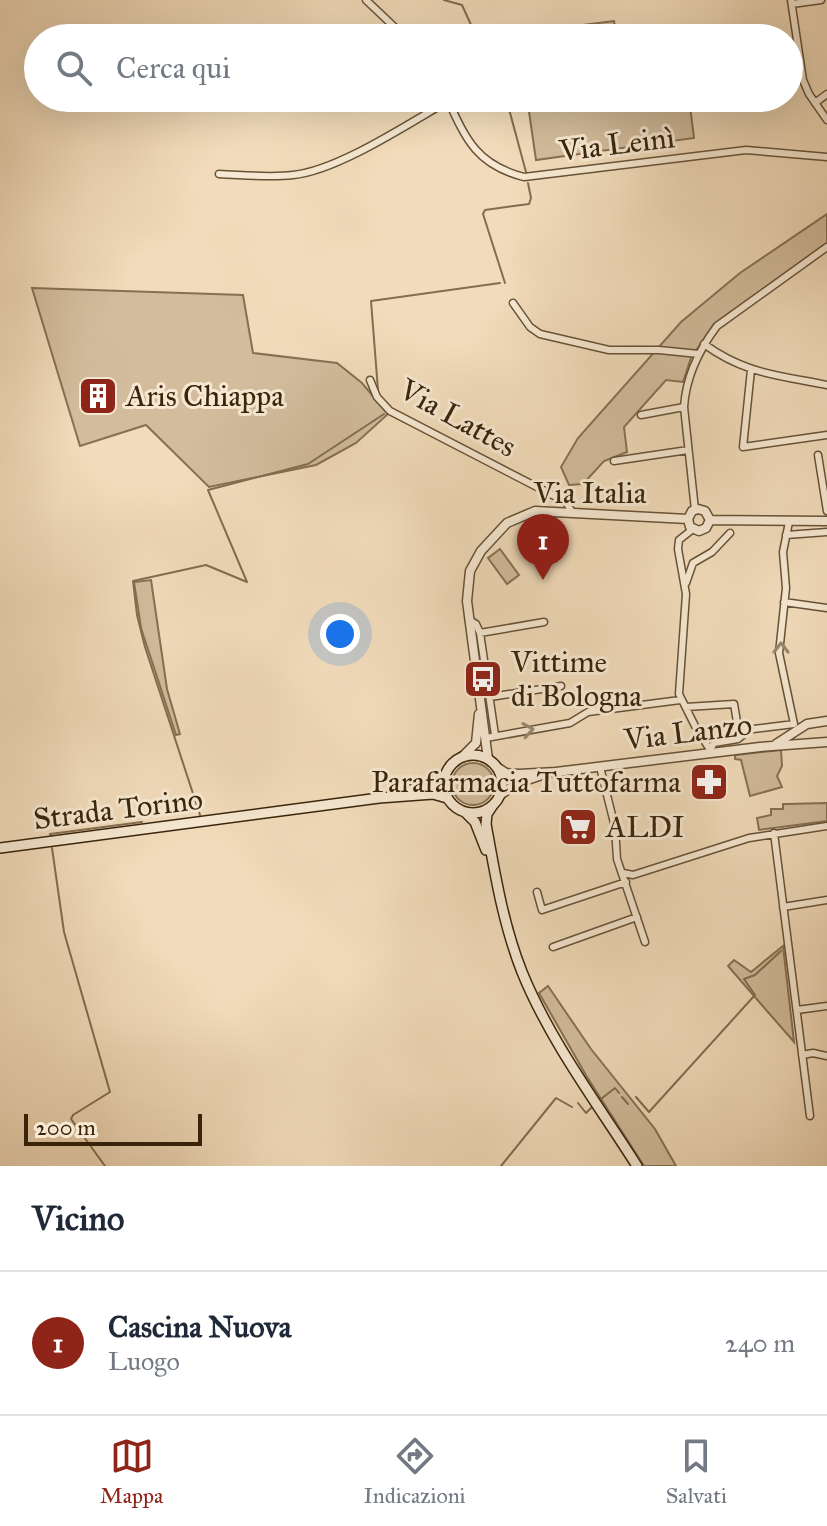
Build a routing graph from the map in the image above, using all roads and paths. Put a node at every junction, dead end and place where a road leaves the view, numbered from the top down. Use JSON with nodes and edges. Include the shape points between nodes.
{"nodes":[{"id":1,"x":366,"y":0,"type":"edge"},
{"id":2,"x":821,"y":0,"type":"edge"},
{"id":3,"x":792,"y":2,"type":"edge"},
{"id":4,"x":391,"y":24,"type":"edge"},
{"id":5,"x":795,"y":24,"type":"edge"},
{"id":6,"x":803,"y":80,"type":"edge"},
{"id":7,"x":827,"y":94,"type":"edge"},
{"id":8,"x":815,"y":103,"type":"junction"},
{"id":9,"x":426,"y":112,"type":"edge"},
{"id":10,"x":453,"y":112,"type":"edge"},
{"id":11,"x":827,"y":120,"type":"edge"},
{"id":12,"x":827,"y":157,"type":"edge"},
{"id":13,"x":219,"y":174,"type":"dead end"},
{"id":14,"x":827,"y":247,"type":"edge"},
{"id":15,"x":513,"y":303,"type":"dead end"},
{"id":16,"x":704,"y":344,"type":"junction"},
{"id":17,"x":699,"y":354,"type":"junction"},
{"id":18,"x":751,"y":370,"type":"junction"},
{"id":19,"x":370,"y":380,"type":"dead end"},
{"id":20,"x":827,"y":385,"type":"edge"},
{"id":21,"x":684,"y":407,"type":"junction"},
{"id":22,"x":641,"y":415,"type":"dead end"},
{"id":23,"x":827,"y":435,"type":"edge"},
{"id":24,"x":688,"y":450,"type":"junction"},
{"id":25,"x":818,"y":455,"type":"dead end"},
{"id":26,"x":614,"y":461,"type":"dead end"},
{"id":27,"x":695,"y":510,"type":"junction"},
{"id":28,"x":827,"y":511,"type":"edge"},
{"id":29,"x":572,"y":512,"type":"junction"},
{"id":30,"x":688,"y":519,"type":"junction"},
{"id":31,"x":710,"y":520,"type":"junction"},
{"id":32,"x":827,"y":521,"type":"edge"},
{"id":33,"x":789,"y":522,"type":"junction"},
{"id":34,"x":693,"y":529,"type":"junction"},
{"id":35,"x":827,"y":532,"type":"edge"},
{"id":36,"x":730,"y":533,"type":"dead end"},
{"id":37,"x":786,"y":535,"type":"junction"},
{"id":38,"x":685,"y":586,"type":"junction"},
{"id":39,"x":784,"y":602,"type":"junction"},
{"id":40,"x":827,"y":608,"type":"edge"},
{"id":41,"x":468,"y":619,"type":"junction"},
{"id":42,"x":544,"y":622,"type":"dead end"},
{"id":43,"x":480,"y":633,"type":"junction"},
{"id":44,"x":561,"y":686,"type":"dead end"},
{"id":45,"x":490,"y":697,"type":"junction"},
{"id":46,"x":680,"y":700,"type":"junction"},
{"id":47,"x":481,"y":702,"type":"junction"},
{"id":48,"x":686,"y":707,"type":"junction"},
{"id":49,"x":827,"y":721,"type":"edge"},
{"id":50,"x":811,"y":722,"type":"junction"},
{"id":51,"x":794,"y":724,"type":"junction"},
{"id":52,"x":748,"y":731,"type":"junction"},
{"id":53,"x":491,"y":736,"type":"junction"},
{"id":54,"x":813,"y":742,"type":"junction"},
{"id":55,"x":827,"y":742,"type":"edge"},
{"id":56,"x":772,"y":746,"type":"junction"},
{"id":57,"x":712,"y":750,"type":"junction"},
{"id":58,"x":463,"y":756,"type":"junction"},
{"id":59,"x":488,"y":759,"type":"junction"},
{"id":60,"x":497,"y":767,"type":"junction"},
{"id":61,"x":600,"y":767,"type":"junction"},
{"id":62,"x":556,"y":772,"type":"junction"},
{"id":63,"x":444,"y":779,"type":"junction"},
{"id":64,"x":500,"y":795,"type":"junction"},
{"id":65,"x":379,"y":798,"type":"junction"},
{"id":66,"x":447,"y":798,"type":"junction"},
{"id":67,"x":493,"y":805,"type":"junction"},
{"id":68,"x":465,"y":812,"type":"junction"},
{"id":69,"x":827,"y":826,"type":"edge"},
{"id":70,"x":774,"y":833,"type":"junction"},
{"id":71,"x":0,"y":848,"type":"edge"},
{"id":72,"x":623,"y":873,"type":"junction"},
{"id":73,"x":626,"y":882,"type":"junction"},
{"id":74,"x":497,"y":885,"type":"junction"},
{"id":75,"x":537,"y":892,"type":"dead end"},
{"id":76,"x":827,"y":900,"type":"edge"},
{"id":77,"x":783,"y":907,"type":"junction"},
{"id":78,"x":637,"y":917,"type":"junction"},
{"id":79,"x":645,"y":942,"type":"dead end"},
{"id":80,"x":553,"y":947,"type":"dead end"},
{"id":81,"x":827,"y":1006,"type":"edge"},
{"id":82,"x":797,"y":1010,"type":"junction"},
{"id":83,"x":802,"y":1055,"type":"junction"},
{"id":84,"x":827,"y":1056,"type":"edge"},
{"id":85,"x":810,"y":1116,"type":"dead end"},
{"id":86,"x":637,"y":1166,"type":"edge"}],
"edges":[{"from":1,"to":4,"type":"street"},
{"from":2,"to":3,"type":"street"},
{"from":3,"to":5,"type":"street"},
{"from":6,"to":8,"type":"street"},
{"from":7,"to":8,"type":"street"},
{"from":8,"to":11,"type":"street"},
{"from":9,"to":13,"type":"street","name":"Via Leinì","via":[[356,153],[295,176]]},
{"from":10,"to":12,"type":"street","name":"Via Leinì","via":[[479,155],[524,177],[746,150]]},
{"from":14,"to":16,"type":"street","via":[[717,326]]},
{"from":15,"to":17,"type":"street","via":[[540,334],[609,350]]},
{"from":16,"to":17,"type":"street"},
{"from":16,"to":18,"type":"street"},
{"from":17,"to":21,"type":"street"},
{"from":18,"to":20,"type":"street"},
{"from":18,"to":23,"type":"street","via":[[743,447]]},
{"from":19,"to":29,"type":"street","name":"Via Lattes","via":[[390,411],[566,502]]},
{"from":21,"to":22,"type":"street"},
{"from":21,"to":24,"type":"street"},
{"from":24,"to":26,"type":"street"},
{"from":24,"to":27,"type":"street"},
{"from":25,"to":28,"type":"street"},
{"from":27,"to":30,"type":"street"},
{"from":27,"to":31,"type":"street","via":[[705,511]]},
{"from":29,"to":30,"type":"street","name":"Via Italia"},
{"from":29,"to":41,"type":"street","name":"Via Italia","via":[[535,511],[501,528],[470,571]]},
{"from":30,"to":34,"type":"street"},
{"from":31,"to":33,"type":"street"},
{"from":31,"to":34,"type":"street","via":[[703,530]]},
{"from":32,"to":33,"type":"street"},
{"from":33,"to":37,"type":"street"},
{"from":34,"to":38,"type":"street","via":[[679,540]]},
{"from":35,"to":37,"type":"street"},
{"from":36,"to":38,"type":"street","via":[[693,563]]},
{"from":37,"to":39,"type":"street"},
{"from":38,"to":46,"type":"street"},
{"from":39,"to":40,"type":"street"},
{"from":51,"to":39,"type":"street","one_way":true,"via":[[779,653]]},
{"from":41,"to":43,"type":"street"},
{"from":41,"to":47,"type":"street","name":"Via Italia"},
{"from":42,"to":43,"type":"street"},
{"from":43,"to":45,"type":"street","name":"Via Italia"},
{"from":44,"to":45,"type":"street"},
{"from":45,"to":53,"type":"street","name":"Via Italia"},
{"from":46,"to":48,"type":"street"},
{"from":53,"to":46,"type":"street","one_way":true,"via":[[570,723],[588,712]]},
{"from":47,"to":53,"type":"street","name":"Via Italia"},
{"from":47,"to":58,"type":"street","name":"Via Italia","via":[[478,737]]},
{"from":48,"to":52,"type":"street","via":[[734,704],[740,727]]},
{"from":48,"to":57,"type":"street"},
{"from":49,"to":50,"type":"street","name":"Via Lanzo"},
{"from":50,"to":51,"type":"street","name":"Via Lanzo"},
{"from":50,"to":54,"type":"street","via":[[805,733]]},
{"from":50,"to":56,"type":"street"},
{"from":51,"to":52,"type":"street","name":"Via Lanzo"},
{"from":52,"to":57,"type":"street","name":"Via Lanzo","via":[[738,739],[714,743]]},
{"from":53,"to":59,"type":"street","name":"Via Italia"},
{"from":54,"to":55,"type":"street","name":"Via Lanzo"},
{"from":54,"to":56,"type":"street","name":"Via Lanzo"},
{"from":56,"to":57,"type":"street","name":"Via Lanzo"},
{"from":57,"to":61,"type":"street","name":"Via Lanzo"},
{"from":58,"to":59,"type":"main road"},
{"from":58,"to":63,"type":"main road"},
{"from":59,"to":60,"type":"main road"},
{"from":60,"to":62,"type":"street","name":"Via Lanzo","via":[[506,773]]},
{"from":60,"to":64,"type":"main road"},
{"from":61,"to":62,"type":"street","name":"Via Lanzo"},
{"from":61,"to":72,"type":"street"},
{"from":62,"to":64,"type":"street","name":"Via Lanzo","via":[[518,783]]},
{"from":63,"to":65,"type":"main road"},
{"from":63,"to":66,"type":"main road"},
{"from":64,"to":67,"type":"main road"},
{"from":65,"to":66,"type":"main road"},
{"from":65,"to":71,"type":"main road","name":"Strada Torino"},
{"from":66,"to":68,"type":"main road"},
{"from":67,"to":68,"type":"main road"},
{"from":67,"to":74,"type":"main road","via":[[486,824]]},
{"from":68,"to":74,"type":"main road","via":[[478,826]]},
{"from":69,"to":70,"type":"street"},
{"from":70,"to":72,"type":"street","via":[[633,875]]},
{"from":70,"to":77,"type":"street"},
{"from":72,"to":73,"type":"street"},
{"from":73,"to":75,"type":"street","via":[[542,910]]},
{"from":73,"to":78,"type":"street"},
{"from":74,"to":86,"type":"main road","via":[[515,951],[542,1013]]},
{"from":76,"to":77,"type":"street"},
{"from":77,"to":82,"type":"street"},
{"from":78,"to":79,"type":"street"},
{"from":78,"to":80,"type":"street"},
{"from":81,"to":82,"type":"street"},
{"from":82,"to":83,"type":"street"},
{"from":83,"to":84,"type":"street"},
{"from":83,"to":85,"type":"street"}]}
